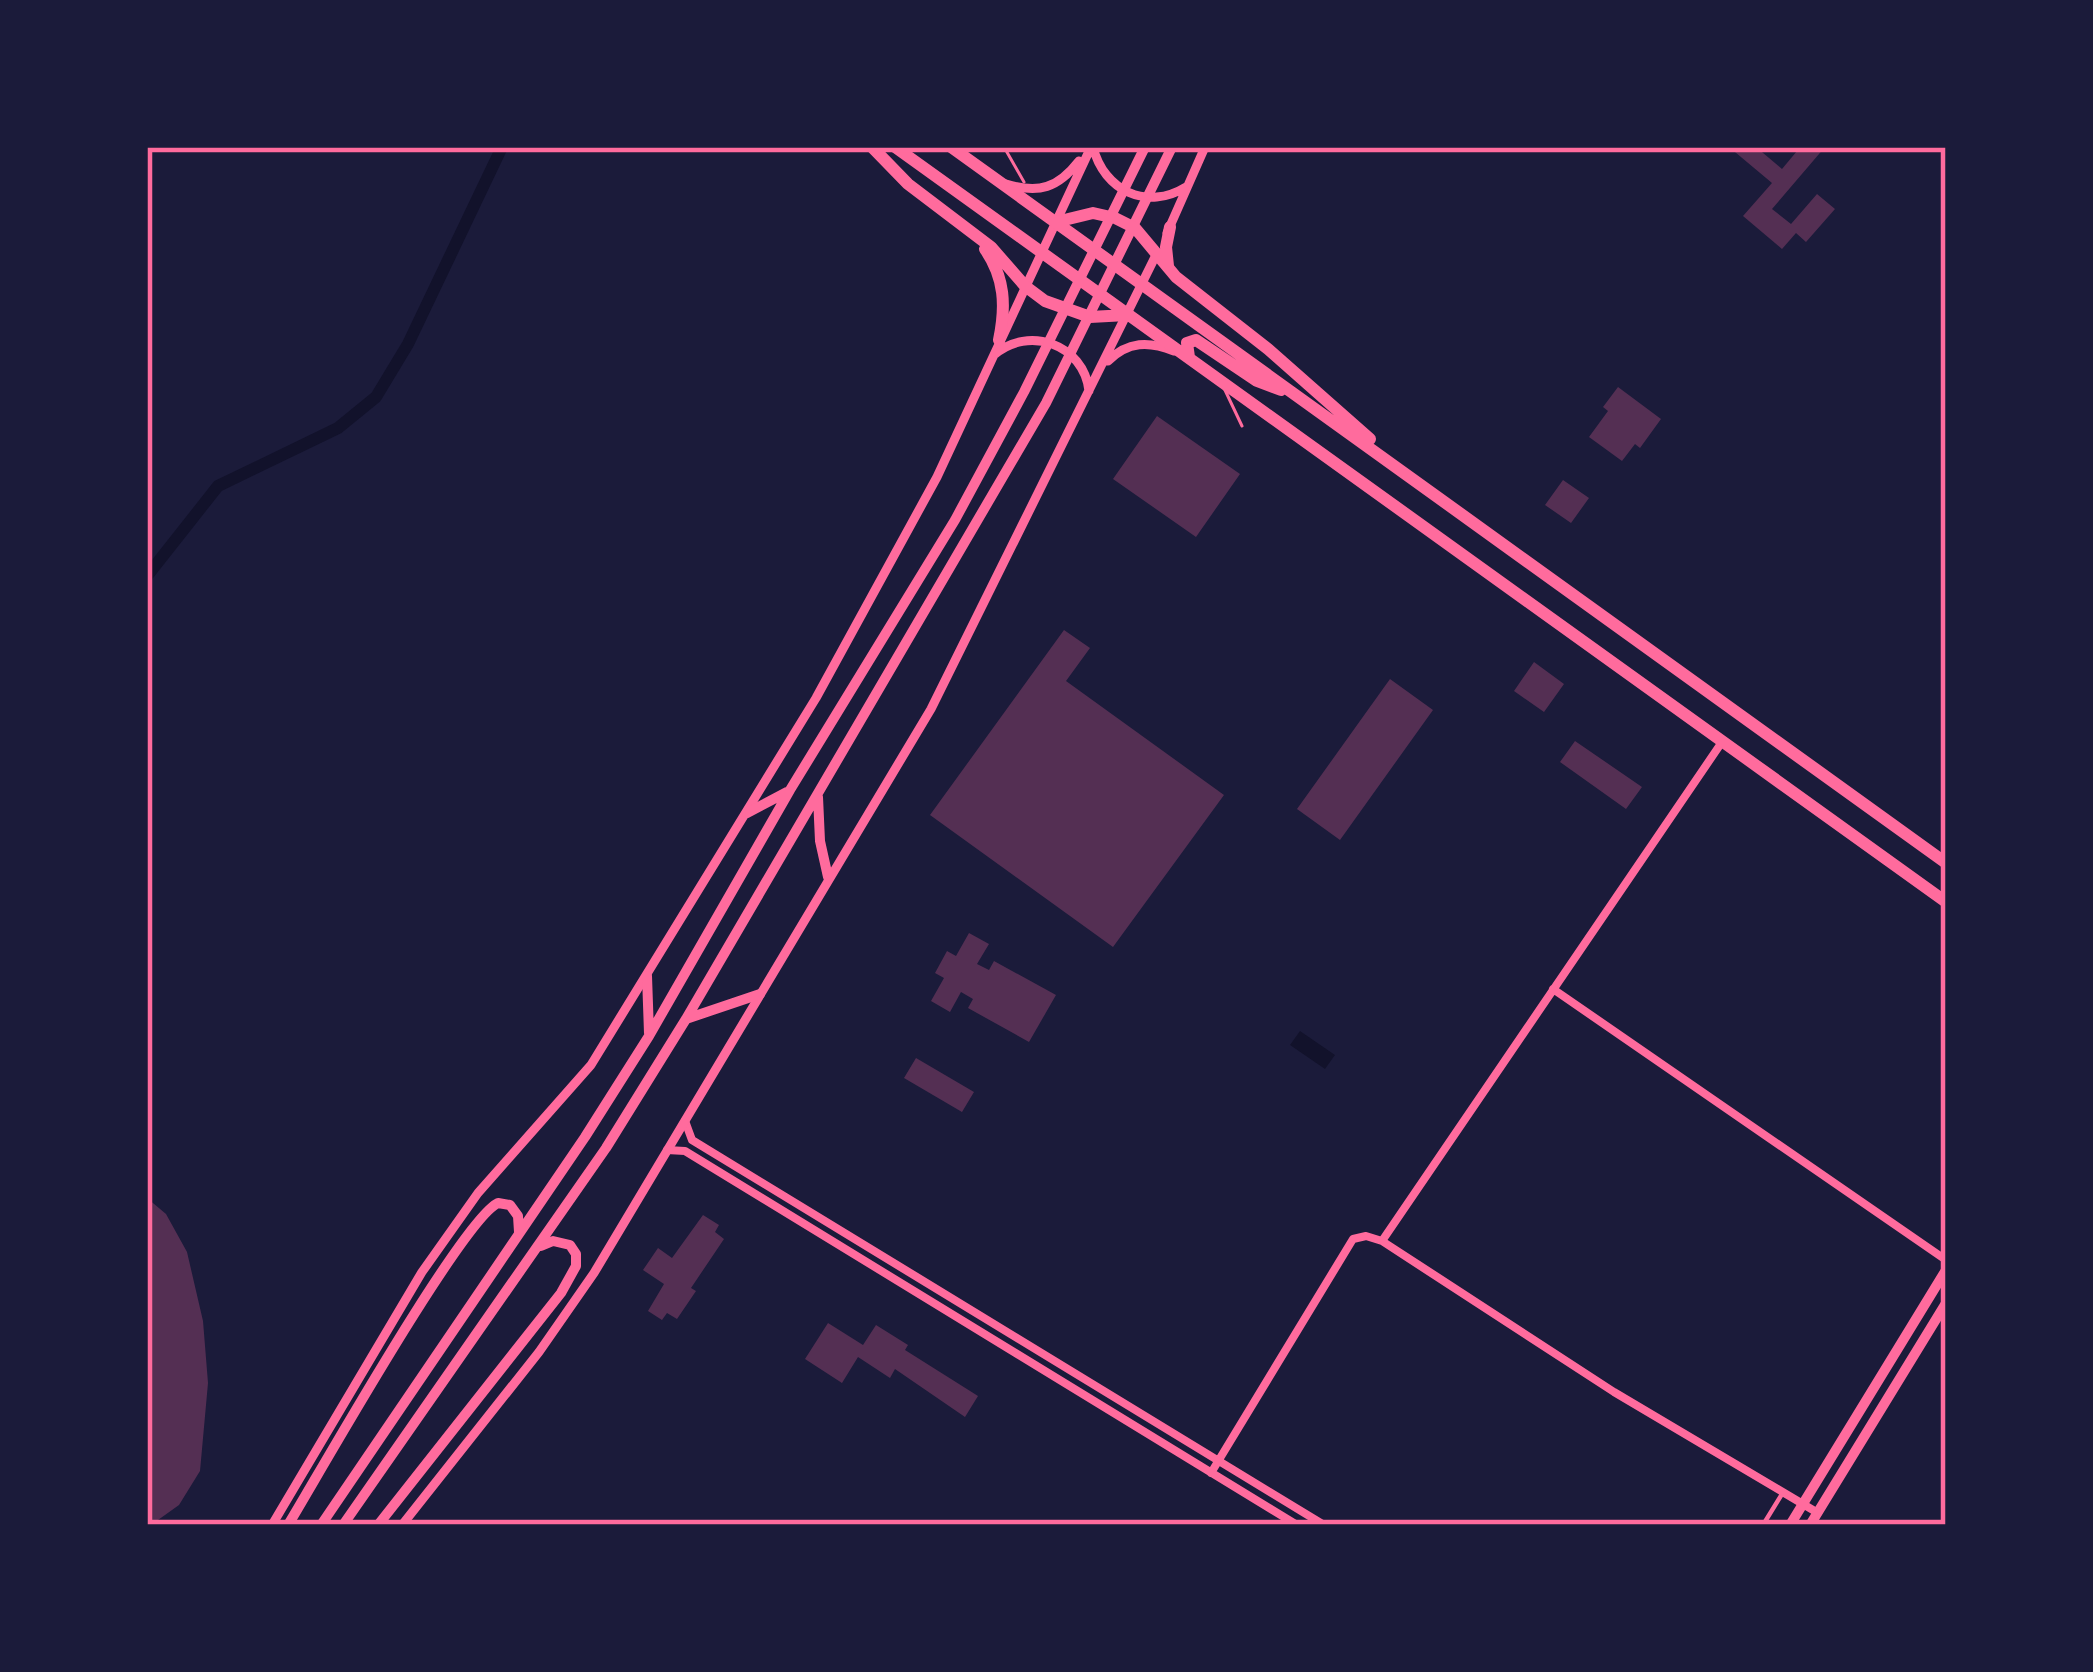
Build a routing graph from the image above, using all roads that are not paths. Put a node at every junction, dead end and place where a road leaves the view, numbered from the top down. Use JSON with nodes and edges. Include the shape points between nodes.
{"nodes":[{"id":1,"x":872,"y":147,"type":"edge"},
{"id":2,"x":895,"y":147,"type":"edge"},
{"id":3,"x":951,"y":147,"type":"edge"},
{"id":4,"x":1004,"y":147,"type":"edge"},
{"id":5,"x":1091,"y":147,"type":"edge"},
{"id":6,"x":1145,"y":147,"type":"edge"},
{"id":7,"x":1172,"y":147,"type":"edge"},
{"id":8,"x":1204,"y":147,"type":"edge"},
{"id":9,"x":1000,"y":182,"type":"junction"},
{"id":10,"x":1188,"y":186,"type":"junction"},
{"id":11,"x":1029,"y":190,"type":"junction"},
{"id":12,"x":1050,"y":218,"type":"junction"},
{"id":13,"x":1170,"y":226,"type":"junction"},
{"id":14,"x":974,"y":233,"type":"junction"},
{"id":15,"x":1041,"y":253,"type":"junction"},
{"id":16,"x":1157,"y":253,"type":"junction"},
{"id":17,"x":1169,"y":267,"type":"junction"},
{"id":18,"x":1142,"y":285,"type":"junction"},
{"id":19,"x":1025,"y":286,"type":"junction"},
{"id":20,"x":1127,"y":315,"type":"junction"},
{"id":21,"x":999,"y":340,"type":"junction"},
{"id":22,"x":991,"y":358,"type":"junction"},
{"id":23,"x":1192,"y":361,"type":"junction"},
{"id":24,"x":1220,"y":381,"type":"junction"},
{"id":25,"x":1092,"y":385,"type":"junction"},
{"id":26,"x":1298,"y":397,"type":"junction"},
{"id":27,"x":1242,"y":426,"type":"dead end"},
{"id":28,"x":1428,"y":490,"type":"junction"},
{"id":29,"x":1722,"y":742,"type":"junction"},
{"id":30,"x":790,"y":790,"type":"junction"},
{"id":31,"x":818,"y":795,"type":"junction"},
{"id":32,"x":747,"y":813,"type":"junction"},
{"id":33,"x":1946,"y":863,"type":"edge"},
{"id":34,"x":829,"y":877,"type":"junction"},
{"id":35,"x":1946,"y":902,"type":"edge"},
{"id":36,"x":646,"y":976,"type":"junction"},
{"id":37,"x":1553,"y":989,"type":"junction"},
{"id":38,"x":760,"y":994,"type":"junction"},
{"id":39,"x":686,"y":1019,"type":"junction"},
{"id":40,"x":649,"y":1036,"type":"junction"},
{"id":41,"x":686,"y":1115,"type":"junction"},
{"id":42,"x":692,"y":1140,"type":"junction"},
{"id":43,"x":665,"y":1151,"type":"junction"},
{"id":44,"x":685,"y":1151,"type":"junction"},
{"id":45,"x":517,"y":1237,"type":"junction"},
{"id":46,"x":1382,"y":1241,"type":"junction"},
{"id":47,"x":537,"y":1249,"type":"junction"},
{"id":48,"x":1946,"y":1260,"type":"edge"},
{"id":49,"x":1946,"y":1270,"type":"edge"},
{"id":50,"x":1946,"y":1303,"type":"edge"},
{"id":51,"x":1010,"y":1334,"type":"junction"},
{"id":52,"x":1003,"y":1345,"type":"junction"},
{"id":53,"x":1029,"y":1345,"type":"junction"},
{"id":54,"x":1022,"y":1357,"type":"junction"},
{"id":55,"x":1208,"y":1454,"type":"junction"},
{"id":56,"x":1219,"y":1461,"type":"junction"},
{"id":57,"x":1201,"y":1466,"type":"junction"},
{"id":58,"x":1211,"y":1473,"type":"junction"},
{"id":59,"x":1783,"y":1493,"type":"junction"},
{"id":60,"x":1803,"y":1505,"type":"junction"},
{"id":61,"x":1818,"y":1513,"type":"junction"},
{"id":62,"x":272,"y":1525,"type":"edge"},
{"id":63,"x":288,"y":1525,"type":"edge"},
{"id":64,"x":321,"y":1525,"type":"edge"},
{"id":65,"x":343,"y":1525,"type":"edge"},
{"id":66,"x":378,"y":1525,"type":"edge"},
{"id":67,"x":402,"y":1525,"type":"edge"},
{"id":68,"x":1297,"y":1525,"type":"edge"},
{"id":69,"x":1324,"y":1525,"type":"edge"},
{"id":70,"x":1763,"y":1525,"type":"edge"},
{"id":71,"x":1790,"y":1525,"type":"edge"},
{"id":72,"x":1810,"y":1525,"type":"edge"}],
"edges":[{"from":1,"to":14,"type":"highway"},
{"from":2,"to":15,"type":"highway"},
{"from":3,"to":9,"type":"highway"},
{"from":4,"to":11,"type":"lane"},
{"from":5,"to":10,"type":"street","via":[[1127,193],[1157,198]]},
{"from":5,"to":11,"type":"street","via":[[1060,182]]},
{"from":5,"to":12,"type":"street"},
{"from":6,"to":30,"type":"main road","via":[[955,520]]},
{"from":7,"to":31,"type":"main road","via":[[1046,403]]},
{"from":8,"to":10,"type":"street"},
{"from":9,"to":11,"type":"street"},
{"from":9,"to":12,"type":"highway"},
{"from":10,"to":13,"type":"street"},
{"from":11,"to":12,"type":"lane"},
{"from":12,"to":15,"type":"street"},
{"from":12,"to":16,"type":"highway","via":[[1115,218]]},
{"from":12,"to":18,"type":"highway"},
{"from":13,"to":16,"type":"street"},
{"from":13,"to":17,"type":"highway"},
{"from":14,"to":19,"type":"highway"},
{"from":14,"to":21,"type":"highway","via":[[1001,279]]},
{"from":15,"to":19,"type":"street"},
{"from":15,"to":20,"type":"highway"},
{"from":16,"to":17,"type":"highway"},
{"from":16,"to":18,"type":"street"},
{"from":17,"to":28,"type":"highway"},
{"from":18,"to":20,"type":"street"},
{"from":18,"to":26,"type":"highway"},
{"from":19,"to":20,"type":"highway","via":[[1075,314]]},
{"from":19,"to":21,"type":"street"},
{"from":20,"to":23,"type":"highway"},
{"from":20,"to":25,"type":"street"},
{"from":21,"to":22,"type":"street"},
{"from":22,"to":25,"type":"street","via":[[1011,343],[1050,343],[1078,362]]},
{"from":22,"to":32,"type":"street","via":[[937,477]]},
{"from":23,"to":24,"type":"highway"},
{"from":23,"to":25,"type":"street","via":[[1160,346],[1133,345],[1113,356]]},
{"from":23,"to":26,"type":"highway","via":[[1186,347],[1196,340],[1257,381]]},
{"from":24,"to":27,"type":"lane"},
{"from":24,"to":29,"type":"highway"},
{"from":25,"to":34,"type":"street","via":[[931,710]]},
{"from":26,"to":28,"type":"highway"},
{"from":28,"to":33,"type":"highway"},
{"from":29,"to":35,"type":"highway"},
{"from":29,"to":37,"type":"street"},
{"from":30,"to":32,"type":"main road"},
{"from":30,"to":40,"type":"main road"},
{"from":31,"to":34,"type":"main road"},
{"from":31,"to":39,"type":"main road"},
{"from":32,"to":36,"type":"street"},
{"from":34,"to":38,"type":"street"},
{"from":36,"to":40,"type":"main road"},
{"from":36,"to":62,"type":"street","via":[[591,1065],[478,1192],[422,1272]]},
{"from":37,"to":46,"type":"street"},
{"from":37,"to":48,"type":"street"},
{"from":38,"to":39,"type":"main road"},
{"from":38,"to":41,"type":"street"},
{"from":39,"to":47,"type":"main road"},
{"from":40,"to":45,"type":"main road"},
{"from":41,"to":42,"type":"street"},
{"from":41,"to":43,"type":"street"},
{"from":42,"to":44,"type":"street"},
{"from":42,"to":51,"type":"street"},
{"from":43,"to":44,"type":"street"},
{"from":43,"to":67,"type":"street","via":[[567,1312]]},
{"from":44,"to":52,"type":"street"},
{"from":45,"to":63,"type":"main road","via":[[513,1207],[498,1203],[484,1212]]},
{"from":45,"to":64,"type":"main road"},
{"from":46,"to":56,"type":"street","via":[[1353,1239]]},
{"from":46,"to":59,"type":"street"},
{"from":47,"to":65,"type":"main road"},
{"from":47,"to":66,"type":"main road","via":[[553,1241],[570,1245],[574,1274]]},
{"from":49,"to":60,"type":"main road"},
{"from":50,"to":61,"type":"main road"},
{"from":51,"to":52,"type":"street"},
{"from":51,"to":53,"type":"street"},
{"from":52,"to":54,"type":"street"},
{"from":53,"to":54,"type":"street"},
{"from":53,"to":55,"type":"street"},
{"from":54,"to":57,"type":"street"},
{"from":55,"to":56,"type":"street"},
{"from":55,"to":57,"type":"street"},
{"from":56,"to":58,"type":"street"},
{"from":56,"to":69,"type":"street"},
{"from":57,"to":58,"type":"street"},
{"from":58,"to":68,"type":"street"},
{"from":59,"to":60,"type":"street"},
{"from":59,"to":70,"type":"street"},
{"from":60,"to":61,"type":"street"},
{"from":60,"to":71,"type":"main road"},
{"from":61,"to":72,"type":"main road"}]}
